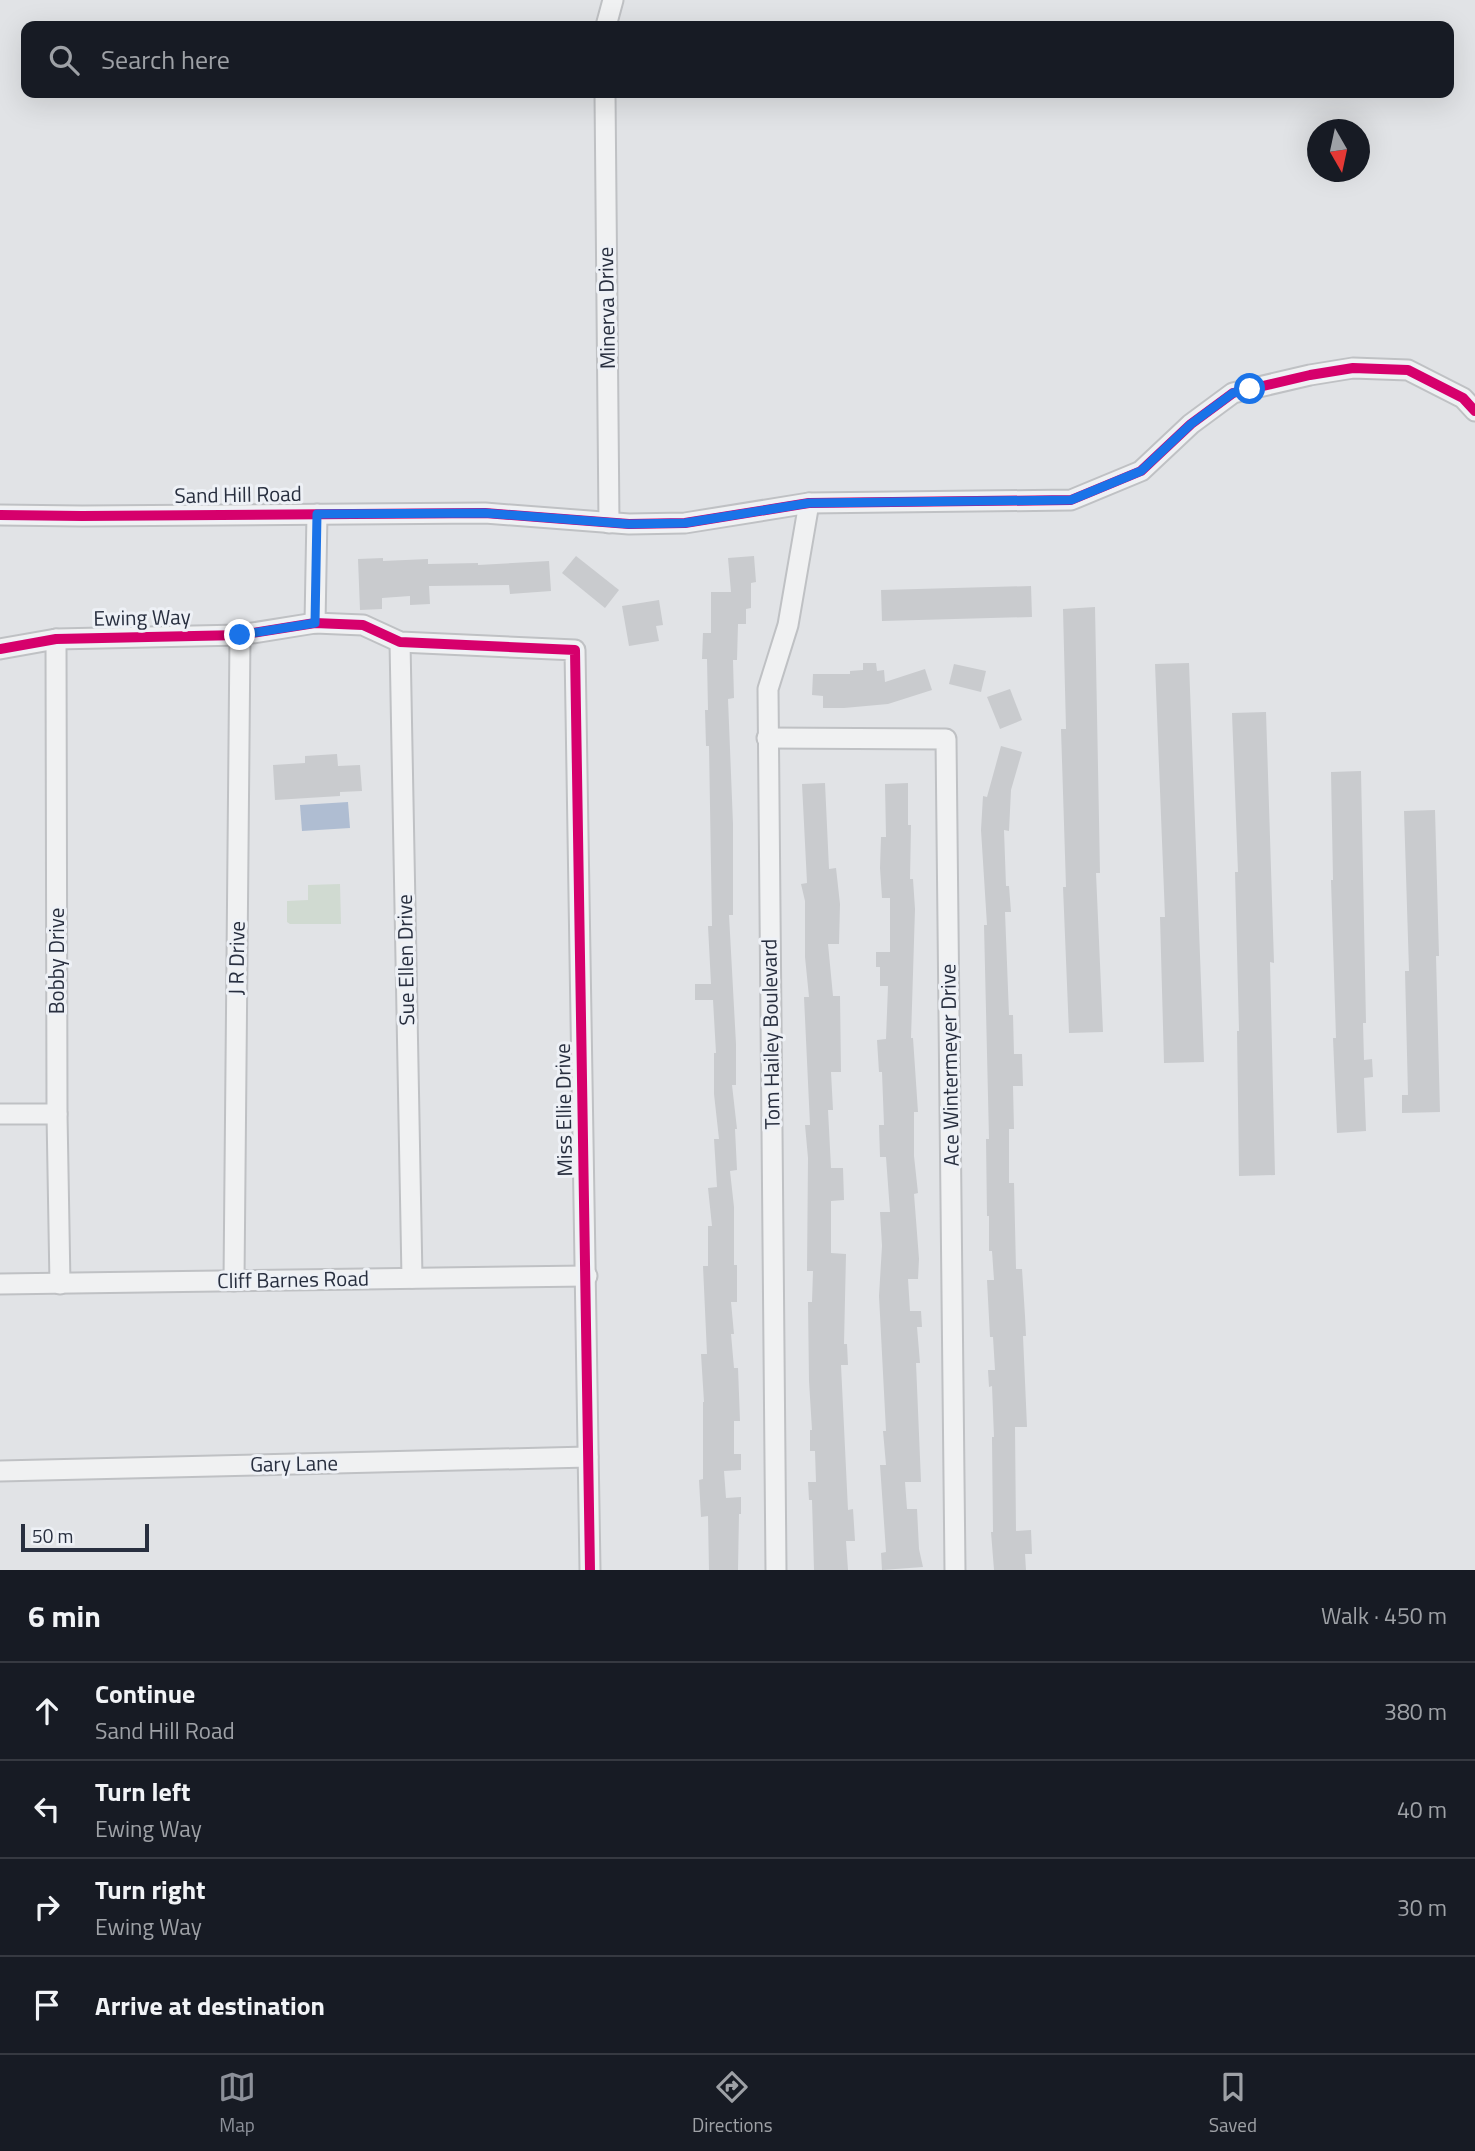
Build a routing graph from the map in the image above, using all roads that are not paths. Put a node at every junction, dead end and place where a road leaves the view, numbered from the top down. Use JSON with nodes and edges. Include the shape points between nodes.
{"nodes":[{"id":1,"x":613,"y":0,"type":"edge"},
{"id":2,"x":607,"y":21,"type":"edge"},
{"id":3,"x":605,"y":98,"type":"edge"},
{"id":4,"x":1475,"y":411,"type":"edge"},
{"id":5,"x":809,"y":503,"type":"junction"},
{"id":6,"x":317,"y":514,"type":"junction"},
{"id":7,"x":0,"y":515,"type":"edge"},
{"id":8,"x":609,"y":523,"type":"junction"},
{"id":9,"x":315,"y":623,"type":"junction"},
{"id":10,"x":240,"y":635,"type":"junction"},
{"id":11,"x":56,"y":639,"type":"junction"},
{"id":12,"x":400,"y":642,"type":"junction"},
{"id":13,"x":0,"y":649,"type":"edge"},
{"id":14,"x":575,"y":650,"type":"joint"},
{"id":15,"x":767,"y":738,"type":"junction"},
{"id":16,"x":0,"y":1114,"type":"edge"},
{"id":17,"x":57,"y":1114,"type":"junction"},
{"id":18,"x":587,"y":1276,"type":"junction"},
{"id":19,"x":412,"y":1278,"type":"junction"},
{"id":20,"x":234,"y":1281,"type":"junction"},
{"id":21,"x":0,"y":1284,"type":"edge"},
{"id":22,"x":60,"y":1284,"type":"junction"},
{"id":23,"x":588,"y":1457,"type":"junction"},
{"id":24,"x":0,"y":1471,"type":"edge"},
{"id":25,"x":590,"y":1570,"type":"edge"},
{"id":26,"x":776,"y":1570,"type":"edge"},
{"id":27,"x":955,"y":1570,"type":"edge"}],
"edges":[{"from":1,"to":2,"type":"street"},
{"from":3,"to":8,"type":"street","name":"Minerva Drive"},
{"from":4,"to":5,"type":"street","name":"Sand Hill Road","via":[[1463,398],[1408,370],[1353,368],[1233,393],[1191,424],[1141,471],[1071,500]]},
{"from":5,"to":8,"type":"street","name":"Sand Hill Road","via":[[685,523]]},
{"from":5,"to":15,"type":"street","name":"Tom Hailey Boulevard","via":[[788,625],[768,689]]},
{"from":6,"to":7,"type":"street","name":"Sand Hill Road"},
{"from":6,"to":8,"type":"street","name":"Sand Hill Road","via":[[485,513]]},
{"from":6,"to":9,"type":"street"},
{"from":9,"to":10,"type":"street","name":"Ewing Way"},
{"from":9,"to":12,"type":"street","name":"Ewing Way","via":[[363,625]]},
{"from":10,"to":11,"type":"street","name":"Ewing Way"},
{"from":10,"to":20,"type":"street","name":"J R Drive"},
{"from":11,"to":13,"type":"street","name":"Ewing Way"},
{"from":11,"to":17,"type":"street","name":"Bobby Drive"},
{"from":12,"to":14,"type":"street","name":"Ewing Way"},
{"from":12,"to":19,"type":"street","name":"Sue Ellen Drive"},
{"from":14,"to":18,"type":"street","name":"Miss Ellie Drive"},
{"from":15,"to":26,"type":"street","name":"Tom Hailey Boulevard"},
{"from":15,"to":27,"type":"street","name":"Ace Wintermeyer Drive","via":[[946,739]]},
{"from":16,"to":17,"type":"street"},
{"from":17,"to":22,"type":"street","name":"Bobby Drive"},
{"from":18,"to":19,"type":"street","name":"Cliff Barnes Road"},
{"from":18,"to":23,"type":"street","name":"Miss Ellie Drive"},
{"from":19,"to":20,"type":"street","name":"Cliff Barnes Road"},
{"from":20,"to":22,"type":"street","name":"Cliff Barnes Road"},
{"from":21,"to":22,"type":"street","name":"Cliff Barnes Road"},
{"from":23,"to":24,"type":"street","name":"Gary Lane"},
{"from":23,"to":25,"type":"street","name":"Miss Ellie Drive"}]}
